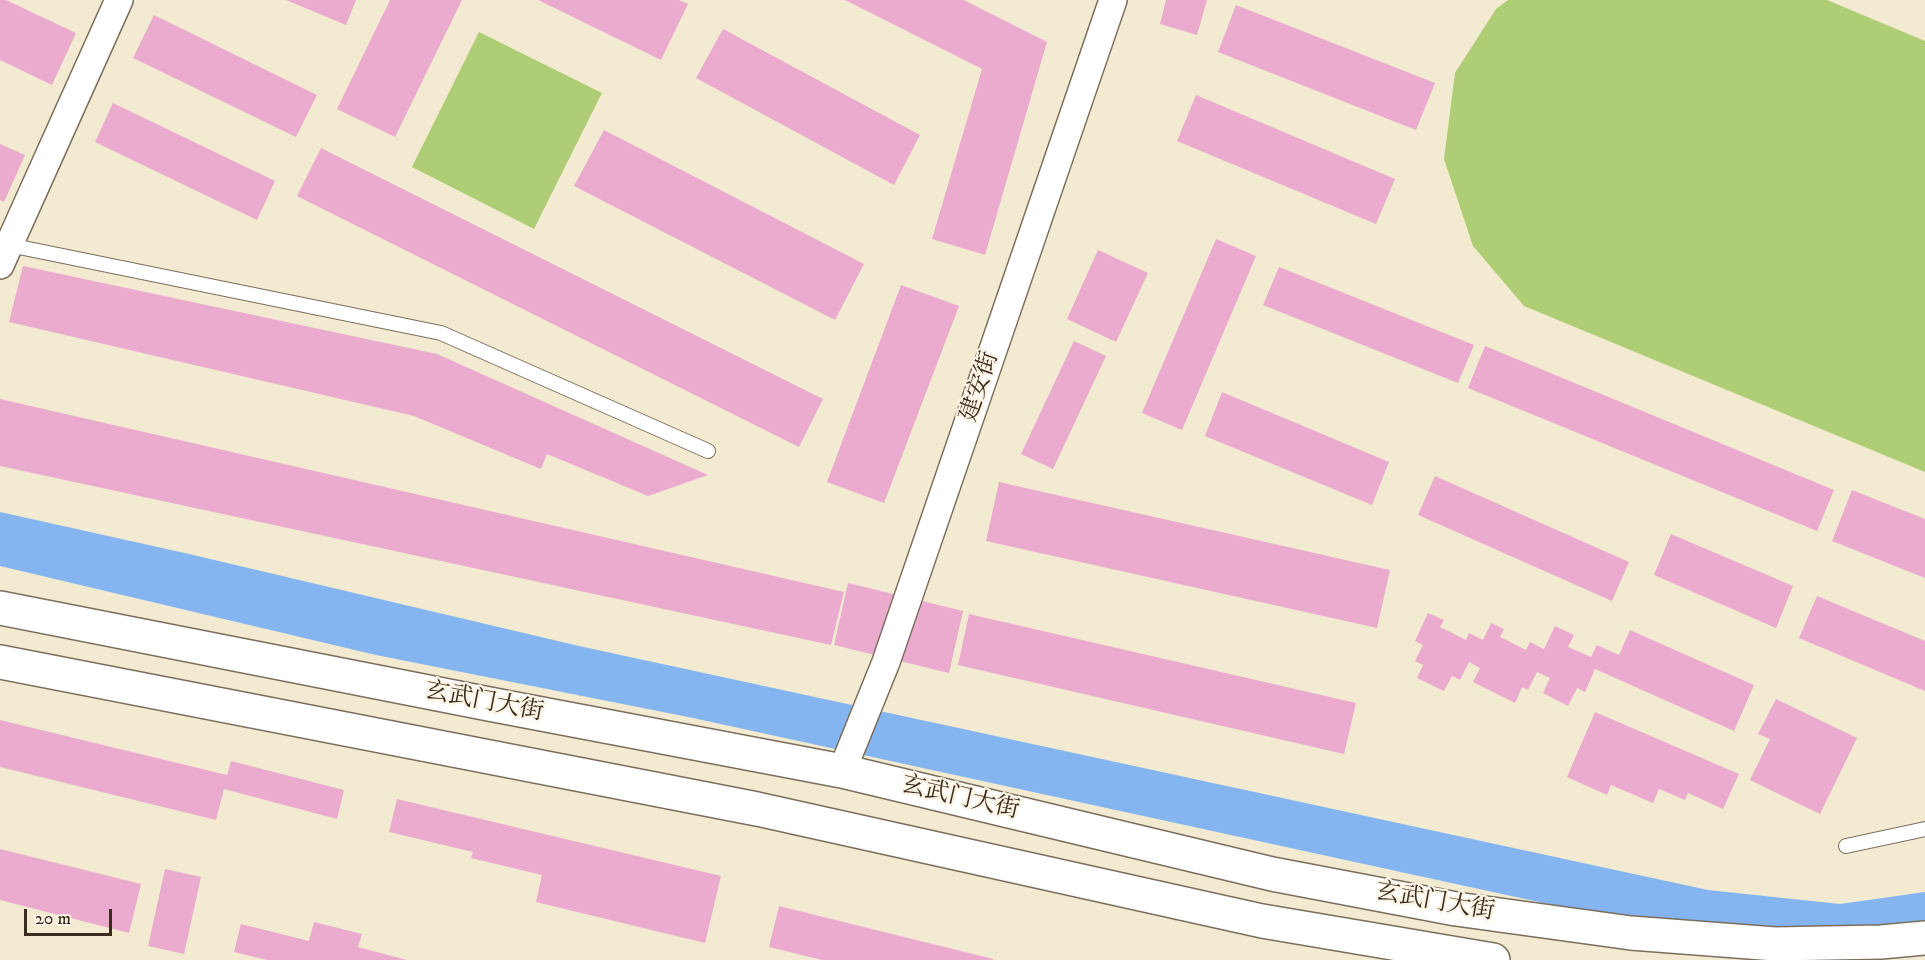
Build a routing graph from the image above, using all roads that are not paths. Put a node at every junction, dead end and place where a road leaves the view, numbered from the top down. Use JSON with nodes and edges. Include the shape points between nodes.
{"nodes":[{"id":1,"x":119,"y":0,"type":"edge"},
{"id":2,"x":1108,"y":2,"type":"edge"},
{"id":3,"x":5,"y":255,"type":"edge"},
{"id":4,"x":708,"y":451,"type":"dead end"},
{"id":5,"x":0,"y":608,"type":"edge"},
{"id":6,"x":0,"y":662,"type":"edge"},
{"id":7,"x":842,"y":771,"type":"junction"},
{"id":8,"x":1925,"y":829,"type":"edge"},
{"id":9,"x":1846,"y":846,"type":"dead end"},
{"id":10,"x":1925,"y":938,"type":"edge"},
{"id":11,"x":1493,"y":960,"type":"edge"}],
"edges":[{"from":1,"to":3,"type":"street"},
{"from":2,"to":7,"type":"street","name":"建安街","via":[[886,662]]},
{"from":3,"to":4,"type":"lane","via":[[441,333]]},
{"from":5,"to":7,"type":"main road","name":"玄武门大街"},
{"from":6,"to":11,"type":"main road","name":"玄武门大街","via":[[757,809],[1262,921]]},
{"from":7,"to":10,"type":"main road","name":"玄武门大街","via":[[1272,874],[1456,909],[1631,933],[1775,944]]},
{"from":8,"to":9,"type":"lane"}]}
